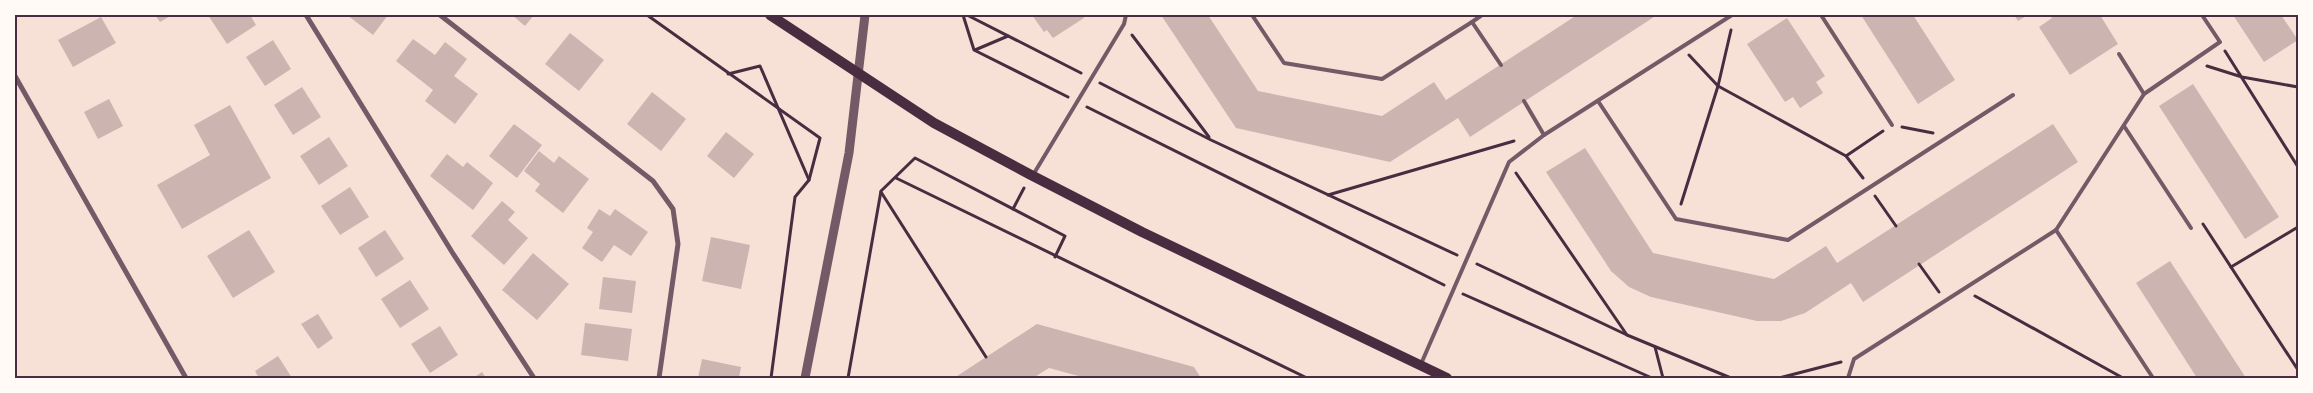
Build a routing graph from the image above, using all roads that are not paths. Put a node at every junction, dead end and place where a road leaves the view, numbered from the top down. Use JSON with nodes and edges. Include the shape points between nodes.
{"nodes":[{"id":1,"x":306,"y":15,"type":"edge"},
{"id":2,"x":440,"y":15,"type":"edge"},
{"id":3,"x":770,"y":15,"type":"edge"},
{"id":4,"x":866,"y":15,"type":"edge"},
{"id":5,"x":1126,"y":15,"type":"edge"},
{"id":6,"x":1252,"y":15,"type":"edge"},
{"id":7,"x":1482,"y":15,"type":"edge"},
{"id":8,"x":1732,"y":15,"type":"edge"},
{"id":9,"x":1821,"y":15,"type":"edge"},
{"id":10,"x":2202,"y":15,"type":"edge"},
{"id":11,"x":1472,"y":22,"type":"junction"},
{"id":12,"x":2119,"y":54,"type":"dead end"},
{"id":13,"x":1500,"y":65,"type":"dead end"},
{"id":14,"x":860,"y":75,"type":"junction"},
{"id":15,"x":15,"y":76,"type":"edge"},
{"id":16,"x":2144,"y":94,"type":"junction"},
{"id":17,"x":2013,"y":95,"type":"dead end"},
{"id":18,"x":1524,"y":101,"type":"dead end"},
{"id":19,"x":1598,"y":101,"type":"junction"},
{"id":20,"x":1892,"y":125,"type":"dead end"},
{"id":21,"x":2124,"y":126,"type":"junction"},
{"id":22,"x":1544,"y":135,"type":"junction"},
{"id":23,"x":1032,"y":176,"type":"junction"},
{"id":24,"x":2190,"y":228,"type":"road end"},
{"id":25,"x":2056,"y":230,"type":"junction"},
{"id":26,"x":1420,"y":366,"type":"junction"},
{"id":27,"x":186,"y":378,"type":"edge"},
{"id":28,"x":534,"y":378,"type":"edge"},
{"id":29,"x":659,"y":378,"type":"edge"},
{"id":30,"x":805,"y":378,"type":"edge"},
{"id":31,"x":1447,"y":378,"type":"edge"},
{"id":32,"x":1848,"y":378,"type":"edge"},
{"id":33,"x":2153,"y":378,"type":"edge"}],
"edges":[{"from":1,"to":28,"type":"street"},
{"from":2,"to":29,"type":"street","via":[[653,181],[673,209],[678,244]]},
{"from":3,"to":14,"type":"main road"},
{"from":4,"to":14,"type":"street"},
{"from":5,"to":23,"type":"lane","via":[[1124,24]]},
{"from":6,"to":11,"type":"lane","via":[[1284,63],[1382,79]]},
{"from":7,"to":11,"type":"lane"},
{"from":8,"to":19,"type":"lane"},
{"from":9,"to":20,"type":"lane"},
{"from":10,"to":16,"type":"lane","via":[[2220,42]]},
{"from":11,"to":13,"type":"lane"},
{"from":12,"to":16,"type":"lane"},
{"from":14,"to":23,"type":"main road","via":[[934,123]]},
{"from":14,"to":30,"type":"street","via":[[849,153]]},
{"from":15,"to":27,"type":"street"},
{"from":16,"to":21,"type":"lane"},
{"from":17,"to":19,"type":"lane","via":[[1788,240],[1676,219]]},
{"from":18,"to":22,"type":"lane"},
{"from":19,"to":22,"type":"lane"},
{"from":21,"to":24,"type":"lane"},
{"from":21,"to":25,"type":"lane"},
{"from":22,"to":26,"type":"lane","via":[[1509,162]]},
{"from":23,"to":26,"type":"main road"},
{"from":25,"to":32,"type":"lane","via":[[1854,359]]},
{"from":25,"to":33,"type":"lane"},
{"from":26,"to":31,"type":"main road"}]}
